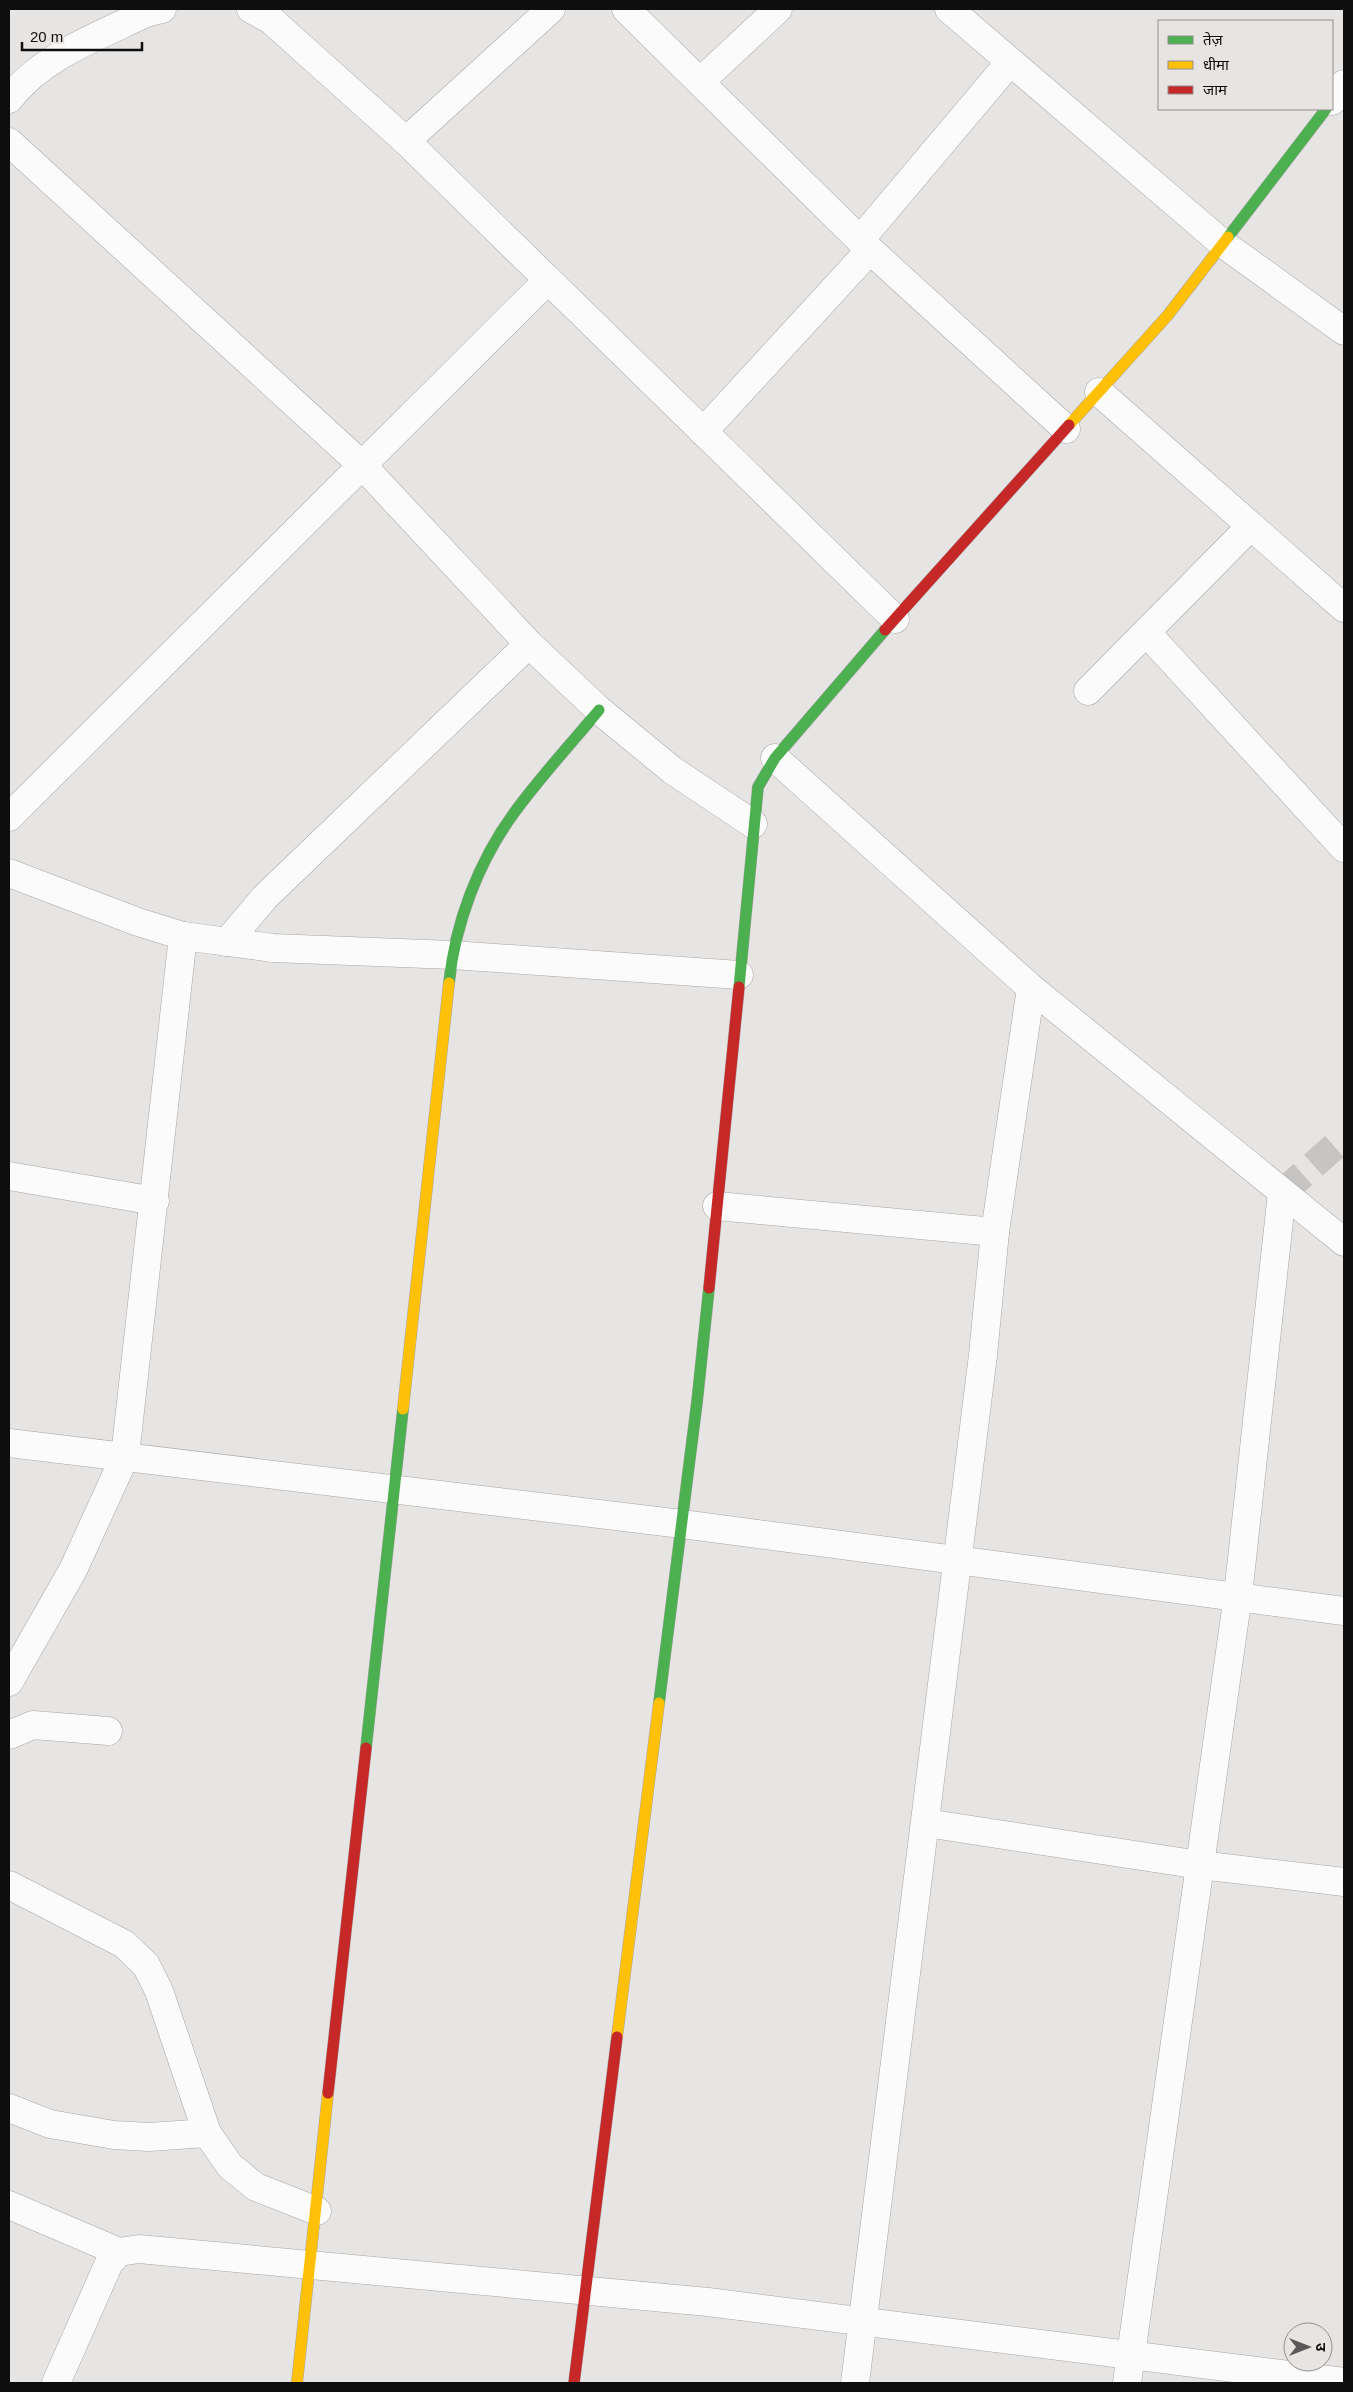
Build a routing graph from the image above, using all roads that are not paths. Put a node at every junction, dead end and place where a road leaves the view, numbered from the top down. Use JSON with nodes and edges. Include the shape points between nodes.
{"nodes":[{"id":1,"x":162,"y":9,"type":"edge"},
{"id":2,"x":251,"y":9,"type":"edge"},
{"id":3,"x":551,"y":9,"type":"edge"},
{"id":4,"x":626,"y":9,"type":"edge"},
{"id":5,"x":778,"y":9,"type":"edge"},
{"id":6,"x":949,"y":9,"type":"edge"},
{"id":7,"x":1010,"y":62,"type":"junction"},
{"id":8,"x":700,"y":82,"type":"junction"},
{"id":9,"x":1344,"y":84,"type":"edge"},
{"id":10,"x":9,"y":99,"type":"edge"},
{"id":11,"x":1333,"y":100,"type":"edge"},
{"id":12,"x":1325,"y":110,"type":"edge"},
{"id":13,"x":406,"y":141,"type":"junction"},
{"id":14,"x":9,"y":142,"type":"edge"},
{"id":15,"x":1222,"y":243,"type":"junction"},
{"id":16,"x":865,"y":245,"type":"junction"},
{"id":17,"x":548,"y":280,"type":"junction"},
{"id":18,"x":1344,"y":331,"type":"edge"},
{"id":19,"x":1099,"y":392,"type":"junction"},
{"id":20,"x":1066,"y":429,"type":"junction"},
{"id":21,"x":703,"y":432,"type":"junction"},
{"id":22,"x":362,"y":465,"type":"junction"},
{"id":23,"x":1251,"y":526,"type":"junction"},
{"id":24,"x":1344,"y":608,"type":"edge"},
{"id":25,"x":895,"y":619,"type":"junction"},
{"id":26,"x":1146,"y":632,"type":"junction"},
{"id":27,"x":529,"y":644,"type":"junction"},
{"id":28,"x":1088,"y":691,"type":"dead end"},
{"id":29,"x":599,"y":710,"type":"junction"},
{"id":30,"x":775,"y":758,"type":"junction"},
{"id":31,"x":9,"y":817,"type":"edge"},
{"id":32,"x":753,"y":824,"type":"junction"},
{"id":33,"x":1344,"y":848,"type":"edge"},
{"id":34,"x":9,"y":873,"type":"edge"},
{"id":35,"x":183,"y":936,"type":"junction"},
{"id":36,"x":227,"y":942,"type":"junction"},
{"id":37,"x":452,"y":955,"type":"junction"},
{"id":38,"x":739,"y":975,"type":"junction"},
{"id":39,"x":1031,"y":988,"type":"junction"},
{"id":40,"x":9,"y":1176,"type":"edge"},
{"id":41,"x":1282,"y":1194,"type":"junction"},
{"id":42,"x":155,"y":1201,"type":"junction"},
{"id":43,"x":717,"y":1206,"type":"junction"},
{"id":44,"x":995,"y":1232,"type":"junction"},
{"id":45,"x":1344,"y":1242,"type":"edge"},
{"id":46,"x":9,"y":1443,"type":"edge"},
{"id":47,"x":125,"y":1456,"type":"junction"},
{"id":48,"x":395,"y":1489,"type":"junction"},
{"id":49,"x":682,"y":1524,"type":"junction"},
{"id":50,"x":957,"y":1560,"type":"junction"},
{"id":51,"x":1238,"y":1595,"type":"junction"},
{"id":52,"x":1344,"y":1611,"type":"edge"},
{"id":53,"x":9,"y":1682,"type":"edge"},
{"id":54,"x":108,"y":1731,"type":"dead end"},
{"id":55,"x":9,"y":1735,"type":"edge"},
{"id":56,"x":926,"y":1823,"type":"junction"},
{"id":57,"x":1200,"y":1866,"type":"junction"},
{"id":58,"x":1344,"y":1882,"type":"edge"},
{"id":59,"x":9,"y":1885,"type":"edge"},
{"id":60,"x":9,"y":2108,"type":"edge"},
{"id":61,"x":206,"y":2133,"type":"junction"},
{"id":62,"x":9,"y":2205,"type":"edge"},
{"id":63,"x":317,"y":2211,"type":"junction"},
{"id":64,"x":119,"y":2252,"type":"junction"},
{"id":65,"x":311,"y":2264,"type":"junction"},
{"id":66,"x":586,"y":2290,"type":"junction"},
{"id":67,"x":862,"y":2320,"type":"junction"},
{"id":68,"x":1130,"y":2355,"type":"junction"},
{"id":69,"x":1344,"y":2382,"type":"edge"},
{"id":70,"x":56,"y":2383,"type":"edge"},
{"id":71,"x":297,"y":2383,"type":"edge"},
{"id":72,"x":574,"y":2383,"type":"edge"},
{"id":73,"x":855,"y":2383,"type":"edge"},
{"id":74,"x":1127,"y":2383,"type":"edge"}],
"edges":[{"from":1,"to":10,"type":"street","via":[[146,13],[58,57],[19,85]]},
{"from":2,"to":13,"type":"street","via":[[271,20]]},
{"from":3,"to":13,"type":"street"},
{"from":4,"to":8,"type":"street"},
{"from":5,"to":8,"type":"street"},
{"from":6,"to":7,"type":"street"},
{"from":7,"to":15,"type":"street"},
{"from":7,"to":16,"type":"street"},
{"from":8,"to":16,"type":"street"},
{"from":9,"to":11,"type":"street"},
{"from":12,"to":15,"type":"street"},
{"from":13,"to":17,"type":"street"},
{"from":14,"to":22,"type":"street"},
{"from":15,"to":18,"type":"street"},
{"from":15,"to":19,"type":"street","via":[[1168,314]]},
{"from":16,"to":20,"type":"street"},
{"from":16,"to":21,"type":"street"},
{"from":17,"to":21,"type":"street"},
{"from":17,"to":22,"type":"street"},
{"from":19,"to":20,"type":"street"},
{"from":19,"to":23,"type":"street"},
{"from":20,"to":25,"type":"street"},
{"from":21,"to":25,"type":"street"},
{"from":22,"to":27,"type":"street"},
{"from":22,"to":31,"type":"street"},
{"from":23,"to":24,"type":"street"},
{"from":23,"to":26,"type":"street"},
{"from":25,"to":30,"type":"street"},
{"from":26,"to":28,"type":"street"},
{"from":26,"to":33,"type":"street"},
{"from":27,"to":29,"type":"street"},
{"from":27,"to":36,"type":"street","via":[[279,883]]},
{"from":29,"to":32,"type":"street","via":[[672,770]]},
{"from":29,"to":37,"type":"street","via":[[513,814],[477,876]]},
{"from":30,"to":32,"type":"street","via":[[758,788]]},
{"from":30,"to":39,"type":"street"},
{"from":32,"to":38,"type":"street"},
{"from":34,"to":35,"type":"street"},
{"from":35,"to":36,"type":"street"},
{"from":35,"to":42,"type":"street"},
{"from":36,"to":37,"type":"street","via":[[273,948]]},
{"from":37,"to":38,"type":"street"},
{"from":37,"to":48,"type":"street"},
{"from":38,"to":43,"type":"street"},
{"from":39,"to":41,"type":"street"},
{"from":39,"to":44,"type":"street"},
{"from":40,"to":42,"type":"street"},
{"from":41,"to":45,"type":"street"},
{"from":41,"to":51,"type":"street"},
{"from":42,"to":47,"type":"street"},
{"from":43,"to":44,"type":"street"},
{"from":43,"to":49,"type":"street"},
{"from":44,"to":50,"type":"street"},
{"from":46,"to":47,"type":"street"},
{"from":47,"to":48,"type":"street"},
{"from":47,"to":53,"type":"street","via":[[73,1570]]},
{"from":48,"to":49,"type":"street"},
{"from":48,"to":63,"type":"street"},
{"from":49,"to":50,"type":"street"},
{"from":49,"to":66,"type":"street"},
{"from":50,"to":51,"type":"street"},
{"from":50,"to":56,"type":"street"},
{"from":51,"to":52,"type":"street"},
{"from":51,"to":57,"type":"street"},
{"from":54,"to":55,"type":"street","via":[[33,1725]]},
{"from":56,"to":57,"type":"street"},
{"from":56,"to":67,"type":"street"},
{"from":57,"to":58,"type":"street"},
{"from":57,"to":68,"type":"street"},
{"from":59,"to":61,"type":"street","via":[[124,1944],[146,1965],[159,1991]]},
{"from":60,"to":61,"type":"street","via":[[50,2124],[114,2135],[149,2137]]},
{"from":61,"to":63,"type":"street","via":[[230,2166],[256,2186]]},
{"from":62,"to":64,"type":"street"},
{"from":63,"to":65,"type":"street"},
{"from":64,"to":65,"type":"street","via":[[163,2250]]},
{"from":64,"to":70,"type":"street","via":[[109,2263]]},
{"from":65,"to":66,"type":"street"},
{"from":65,"to":71,"type":"street"},
{"from":66,"to":67,"type":"street"},
{"from":66,"to":72,"type":"street"},
{"from":67,"to":68,"type":"street"},
{"from":67,"to":73,"type":"street"},
{"from":68,"to":69,"type":"street"},
{"from":68,"to":74,"type":"street"}]}
